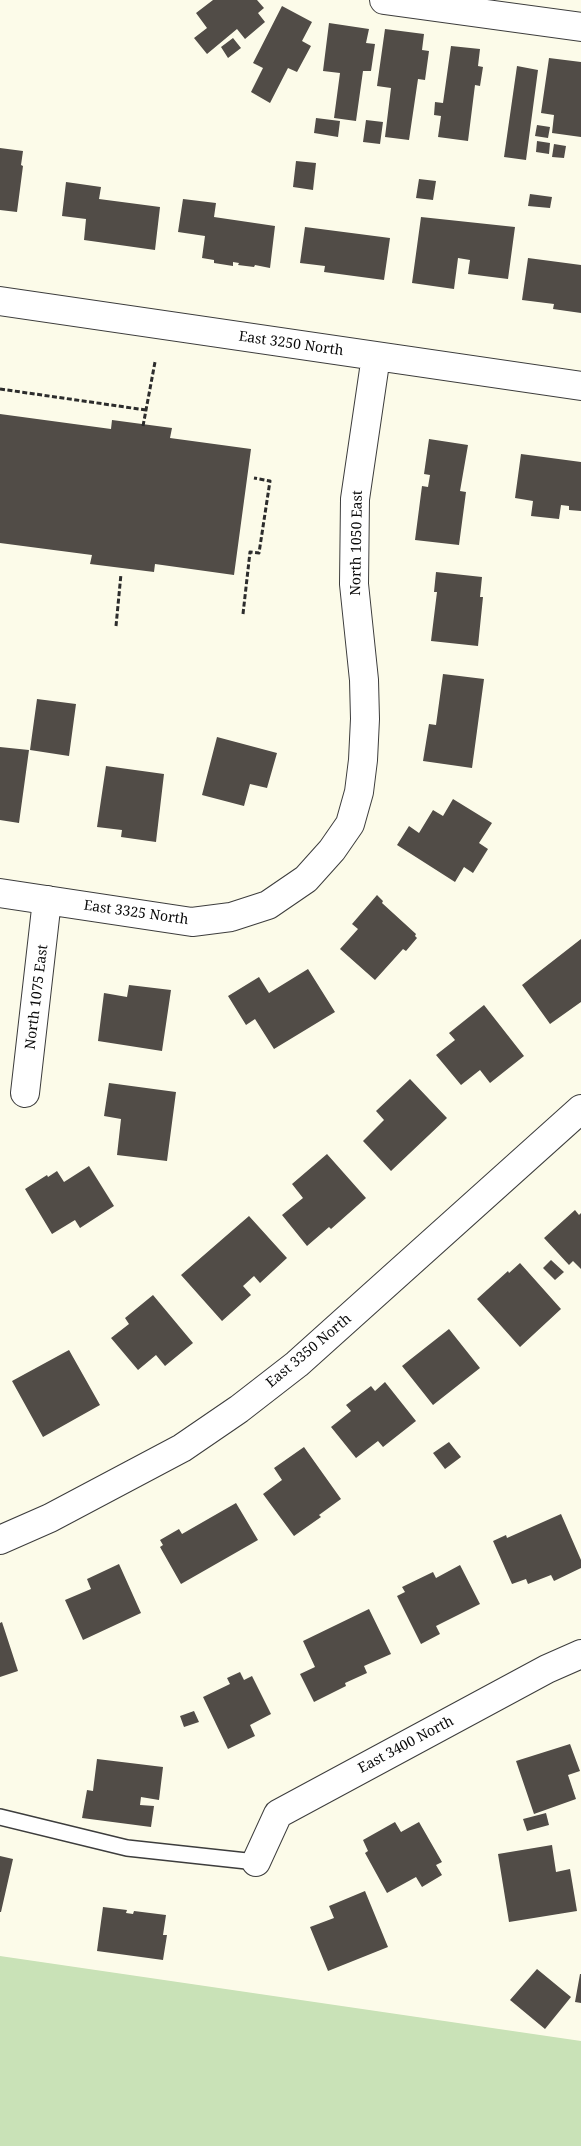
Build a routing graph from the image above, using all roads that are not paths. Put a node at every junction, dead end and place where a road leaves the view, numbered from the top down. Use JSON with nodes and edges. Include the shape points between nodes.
{"nodes":[{"id":1,"x":384,"y":0,"type":"edge"},
{"id":2,"x":581,"y":27,"type":"edge"},
{"id":3,"x":0,"y":301,"type":"edge"},
{"id":4,"x":376,"y":356,"type":"junction"},
{"id":5,"x":581,"y":386,"type":"edge"},
{"id":6,"x":363,"y":760,"type":"joint"},
{"id":7,"x":0,"y":893,"type":"edge"},
{"id":8,"x":47,"y":900,"type":"junction"},
{"id":9,"x":25,"y":1093,"type":"dead end"},
{"id":10,"x":581,"y":1109,"type":"edge"},
{"id":11,"x":0,"y":1540,"type":"edge"},
{"id":12,"x":581,"y":1654,"type":"edge"},
{"id":13,"x":0,"y":1816,"type":"edge"},
{"id":14,"x":256,"y":1862,"type":"joint"}],
"edges":[{"from":1,"to":2,"type":"street"},
{"from":3,"to":4,"type":"street","name":"East 3250 North"},
{"from":4,"to":5,"type":"street","name":"East 3250 North"},
{"from":4,"to":6,"type":"street","name":"North 1050 East","via":[[356,499],[354,584],[364,680]]},
{"from":6,"to":8,"type":"street","name":"East 3325 North","via":[[350,824],[306,879],[268,906],[231,918],[192,922]]},
{"from":7,"to":8,"type":"street","name":"East 3325 North"},
{"from":8,"to":9,"type":"street","name":"North 1075 East"},
{"from":10,"to":11,"type":"street","name":"East 3350 North","via":[[297,1364],[239,1409],[182,1448],[50,1518]]},
{"from":12,"to":14,"type":"street","name":"East 3400 North","via":[[547,1669],[278,1814]]},
{"from":13,"to":14,"type":"lane","via":[[128,1848]]}]}
